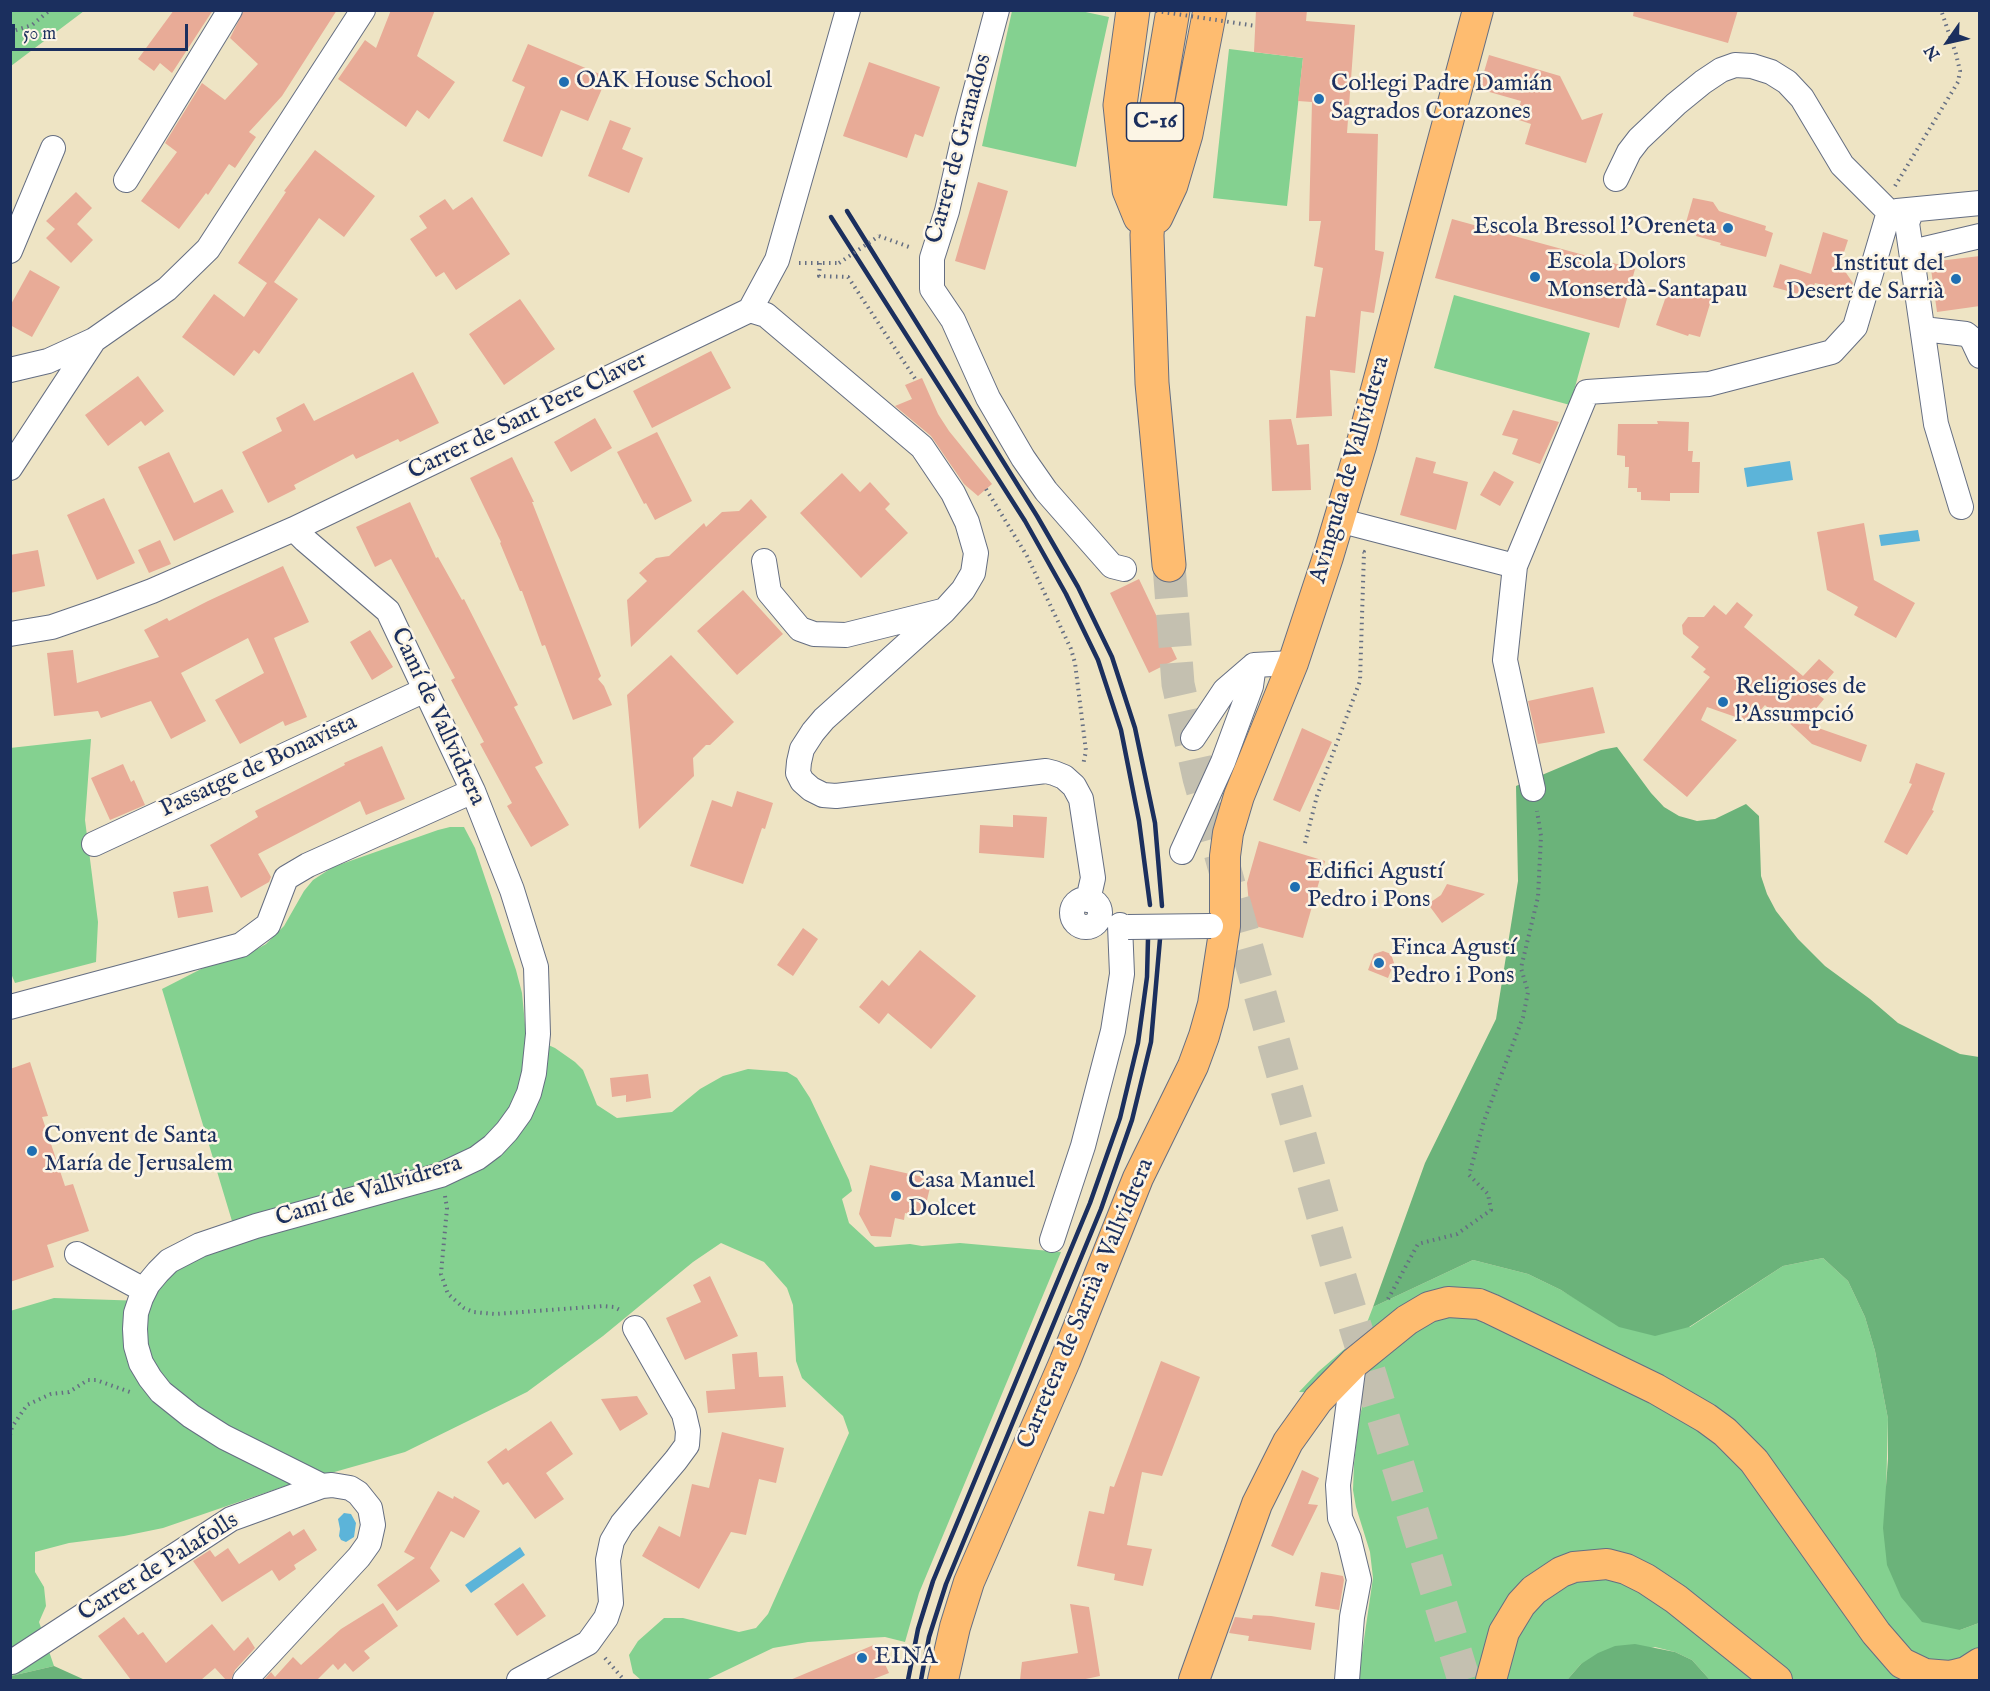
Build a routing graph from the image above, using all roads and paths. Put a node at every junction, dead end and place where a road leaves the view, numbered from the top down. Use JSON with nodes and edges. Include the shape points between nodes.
{"nodes":[{"id":1,"x":50,"y":10,"type":"edge"},
{"id":2,"x":230,"y":10,"type":"edge"},
{"id":3,"x":363,"y":10,"type":"edge"},
{"id":4,"x":848,"y":10,"type":"edge"},
{"id":5,"x":997,"y":10,"type":"edge"},
{"id":6,"x":1133,"y":10,"type":"edge"},
{"id":7,"x":1150,"y":10,"type":"edge"},
{"id":8,"x":1173,"y":10,"type":"edge"},
{"id":9,"x":1210,"y":10,"type":"edge"},
{"id":10,"x":1217,"y":10,"type":"edge"},
{"id":11,"x":1478,"y":10,"type":"edge"},
{"id":12,"x":1941,"y":10,"type":"edge"},
{"id":13,"x":1256,"y":26,"type":"dead end"},
{"id":14,"x":10,"y":32,"type":"edge"},
{"id":15,"x":1199,"y":63,"type":"junction"},
{"id":16,"x":52,"y":148,"type":"dead end"},
{"id":17,"x":126,"y":180,"type":"dead end"},
{"id":18,"x":1616,"y":180,"type":"dead end"},
{"id":19,"x":1980,"y":203,"type":"edge"},
{"id":20,"x":1901,"y":211,"type":"junction"},
{"id":21,"x":1147,"y":235,"type":"junction"},
{"id":22,"x":1980,"y":236,"type":"edge"},
{"id":23,"x":10,"y":251,"type":"edge"},
{"id":24,"x":1912,"y":252,"type":"junction"},
{"id":25,"x":932,"y":258,"type":"junction"},
{"id":26,"x":793,"y":262,"type":"dead end"},
{"id":27,"x":820,"y":263,"type":"junction"},
{"id":28,"x":750,"y":310,"type":"junction"},
{"id":29,"x":1923,"y":329,"type":"junction"},
{"id":30,"x":94,"y":340,"type":"junction"},
{"id":31,"x":1980,"y":356,"type":"edge"},
{"id":32,"x":10,"y":370,"type":"edge"},
{"id":33,"x":916,"y":380,"type":"dead end"},
{"id":34,"x":10,"y":468,"type":"edge"},
{"id":35,"x":986,"y":489,"type":"dead end"},
{"id":36,"x":1961,"y":507,"type":"dead end"},
{"id":37,"x":294,"y":529,"type":"junction"},
{"id":38,"x":1335,"y":530,"type":"junction"},
{"id":39,"x":764,"y":561,"type":"dead end"},
{"id":40,"x":1169,"y":565,"type":"tunnel mouth"},
{"id":41,"x":1515,"y":566,"type":"junction"},
{"id":42,"x":1124,"y":569,"type":"dead end"},
{"id":43,"x":944,"y":611,"type":"junction"},
{"id":44,"x":10,"y":634,"type":"edge"},
{"id":45,"x":1293,"y":663,"type":"junction"},
{"id":46,"x":1254,"y":665,"type":"junction"},
{"id":47,"x":425,"y":690,"type":"junction"},
{"id":48,"x":1193,"y":738,"type":"dead end"},
{"id":49,"x":1074,"y":786,"type":"junction"},
{"id":50,"x":1533,"y":789,"type":"joint"},
{"id":51,"x":473,"y":791,"type":"junction"},
{"id":52,"x":1305,"y":843,"type":"dead end"},
{"id":53,"x":94,"y":844,"type":"dead end"},
{"id":54,"x":1182,"y":852,"type":"dead end"},
{"id":55,"x":1109,"y":917,"type":"junction"},
{"id":56,"x":1219,"y":926,"type":"junction"},
{"id":57,"x":10,"y":1007,"type":"edge"},
{"id":58,"x":441,"y":1175,"type":"junction"},
{"id":59,"x":1052,"y":1240,"type":"dead end"},
{"id":60,"x":77,"y":1254,"type":"dead end"},
{"id":61,"x":144,"y":1290,"type":"junction"},
{"id":62,"x":1387,"y":1301,"type":"dead end"},
{"id":63,"x":635,"y":1328,"type":"joint"},
{"id":64,"x":1354,"y":1363,"type":"junction"},
{"id":65,"x":161,"y":1392,"type":"junction"},
{"id":66,"x":10,"y":1435,"type":"edge"},
{"id":67,"x":322,"y":1486,"type":"junction"},
{"id":68,"x":601,"y":1654,"type":"dead end"},
{"id":69,"x":12,"y":1662,"type":"dead end"},
{"id":70,"x":1980,"y":1663,"type":"edge"},
{"id":71,"x":245,"y":1680,"type":"edge"},
{"id":72,"x":519,"y":1680,"type":"edge"},
{"id":73,"x":624,"y":1680,"type":"edge"},
{"id":74,"x":943,"y":1680,"type":"edge"},
{"id":75,"x":1194,"y":1680,"type":"edge"},
{"id":76,"x":1347,"y":1680,"type":"edge"},
{"id":77,"x":1491,"y":1680,"type":"edge"},
{"id":78,"x":1777,"y":1680,"type":"edge"}],
"edges":[{"from":1,"to":14,"type":"path","via":[[32,25]]},
{"from":2,"to":17,"type":"street"},
{"from":3,"to":30,"type":"street","via":[[208,249],[167,289]]},
{"from":4,"to":28,"type":"street","via":[[777,260]]},
{"from":5,"to":25,"type":"street","name":"Carrer de Granados"},
{"from":6,"to":21,"type":"highway","via":[[1120,105],[1129,190]]},
{"from":7,"to":13,"type":"path","bridge":true},
{"from":8,"to":21,"type":"highway","number":"C-16","via":[[1157,105]]},
{"from":9,"to":15,"type":"highway"},
{"from":10,"to":15,"type":"highway"},
{"from":11,"to":38,"type":"main road","name":"Avinguda de Vallvidrera"},
{"from":12,"to":20,"type":"path","via":[[1956,54],[1958,82],[1894,187]]},
{"from":15,"to":21,"type":"highway","via":[[1174,175]]},
{"from":16,"to":23,"type":"street"},
{"from":18,"to":20,"type":"street","via":[[1634,146],[1676,104],[1721,70],[1736,65],[1752,66],[1787,82],[1802,98],[1842,165]]},
{"from":19,"to":20,"type":"street"},
{"from":20,"to":24,"type":"street","via":[[1908,223]]},
{"from":20,"to":41,"type":"street","via":[[1855,327],[1832,352],[1709,384],[1587,392]]},
{"from":21,"to":40,"type":"highway","number":"C-16","via":[[1152,383]]},
{"from":22,"to":24,"type":"street"},
{"from":24,"to":29,"type":"street"},
{"from":25,"to":27,"type":"path","bridge":true,"via":[[879,236],[839,263]]},
{"from":25,"to":42,"type":"street","name":"Carrer de Granados","via":[[932,289],[953,320],[988,398],[1023,458],[1046,491],[1113,566]]},
{"from":26,"to":27,"type":"path"},
{"from":27,"to":33,"type":"path","via":[[819,276],[848,277]]},
{"from":28,"to":37,"type":"street","name":"Carrer de Sant Pere Claver"},
{"from":28,"to":43,"type":"street","via":[[766,315],[922,447],[942,475],[967,522],[976,553],[973,573]]},
{"from":29,"to":31,"type":"street","via":[[1966,334]]},
{"from":29,"to":36,"type":"street","via":[[1936,424]]},
{"from":30,"to":32,"type":"street","via":[[48,361]]},
{"from":30,"to":34,"type":"street"},
{"from":35,"to":49,"type":"path","via":[[1027,556],[1071,649],[1086,751]]},
{"from":37,"to":44,"type":"street","name":"Carrer de Sant Pere Claver","via":[[104,609],[52,627]]},
{"from":37,"to":47,"type":"street","name":"Camí de Vallvidrera","via":[[388,611]]},
{"from":38,"to":41,"type":"street"},
{"from":38,"to":45,"type":"main road","name":"Avinguda de Vallvidrera"},
{"from":38,"to":52,"type":"path","via":[[1364,552],[1360,681],[1317,796]]},
{"from":39,"to":43,"type":"street","via":[[769,592],[800,628],[814,633],[846,635]]},
{"from":41,"to":50,"type":"street","via":[[1505,660]]},
{"from":43,"to":49,"type":"street","via":[[813,732],[799,762],[802,781],[823,795],[836,796],[1046,771],[1064,777]]},
{"from":45,"to":46,"type":"street"},
{"from":45,"to":56,"type":"main road","name":"Avinguda de Vallvidrera","via":[[1228,833]]},
{"from":46,"to":48,"type":"street","via":[[1225,690]]},
{"from":46,"to":54,"type":"street","via":[[1251,686],[1223,762]]},
{"from":47,"to":51,"type":"street","name":"Camí de Vallvidrera"},
{"from":47,"to":53,"type":"street","name":"Passatge de Bonavista"},
{"from":49,"to":55,"type":"street","via":[[1081,799],[1093,878]]},
{"from":50,"to":62,"type":"path","via":[[1541,836],[1538,897],[1521,968],[1528,992],[1469,1175],[1488,1194],[1491,1210],[1457,1234],[1418,1244]]},
{"from":51,"to":57,"type":"street","via":[[286,878],[268,926],[241,945]]},
{"from":51,"to":58,"type":"street","name":"Camí de Vallvidrera","via":[[512,890],[536,967],[538,1034],[534,1073],[520,1113],[493,1146]]},
{"from":55,"to":56,"type":"street","bridge":true},
{"from":55,"to":59,"type":"street","via":[[1122,974],[1113,1031],[1083,1146]]},
{"from":56,"to":74,"type":"main road","name":"Carretera de Sarrià a Vallvidrera","via":[[1213,1004],[1193,1066],[1138,1178],[1065,1361],[969,1582]]},
{"from":58,"to":61,"type":"street","name":"Camí de Vallvidrera","via":[[200,1245],[169,1261]]},
{"from":58,"to":63,"type":"path","via":[[447,1208],[441,1274],[443,1285],[455,1302],[473,1312],[495,1314],[608,1306],[626,1314]]},
{"from":60,"to":61,"type":"street"},
{"from":61,"to":65,"type":"street","name":"Camí de Vallvidrera","via":[[136,1313],[136,1346],[146,1371]]},
{"from":63,"to":72,"type":"street","via":[[684,1414],[687,1445],[612,1541],[608,1560],[611,1603],[606,1618],[588,1643]]},
{"from":64,"to":70,"type":"main road","via":[[1407,1320],[1429,1307],[1448,1302],[1479,1304],[1536,1330],[1656,1389],[1725,1432],[1754,1461],[1876,1633],[1902,1663],[1924,1674],[1943,1676],[1966,1672]]},
{"from":64,"to":75,"type":"main road","via":[[1318,1400],[1288,1442],[1257,1504]]},
{"from":64,"to":76,"type":"street","via":[[1338,1485],[1340,1518],[1359,1580]]},
{"from":65,"to":66,"type":"path","via":[[126,1392],[88,1380],[69,1392],[51,1394],[27,1405]]},
{"from":65,"to":67,"type":"street","name":"Camí de Vallvidrera","via":[[224,1437]]},
{"from":67,"to":69,"type":"street","name":"Carrer de Palafolls","via":[[215,1528]]},
{"from":67,"to":71,"type":"street","name":"Carrer de Palafolls","via":[[341,1485],[365,1500],[372,1516],[369,1543]]},
{"from":68,"to":73,"type":"path"},
{"from":77,"to":78,"type":"main road","via":[[1504,1632],[1534,1590],[1574,1567],[1607,1564],[1654,1584]]}]}
